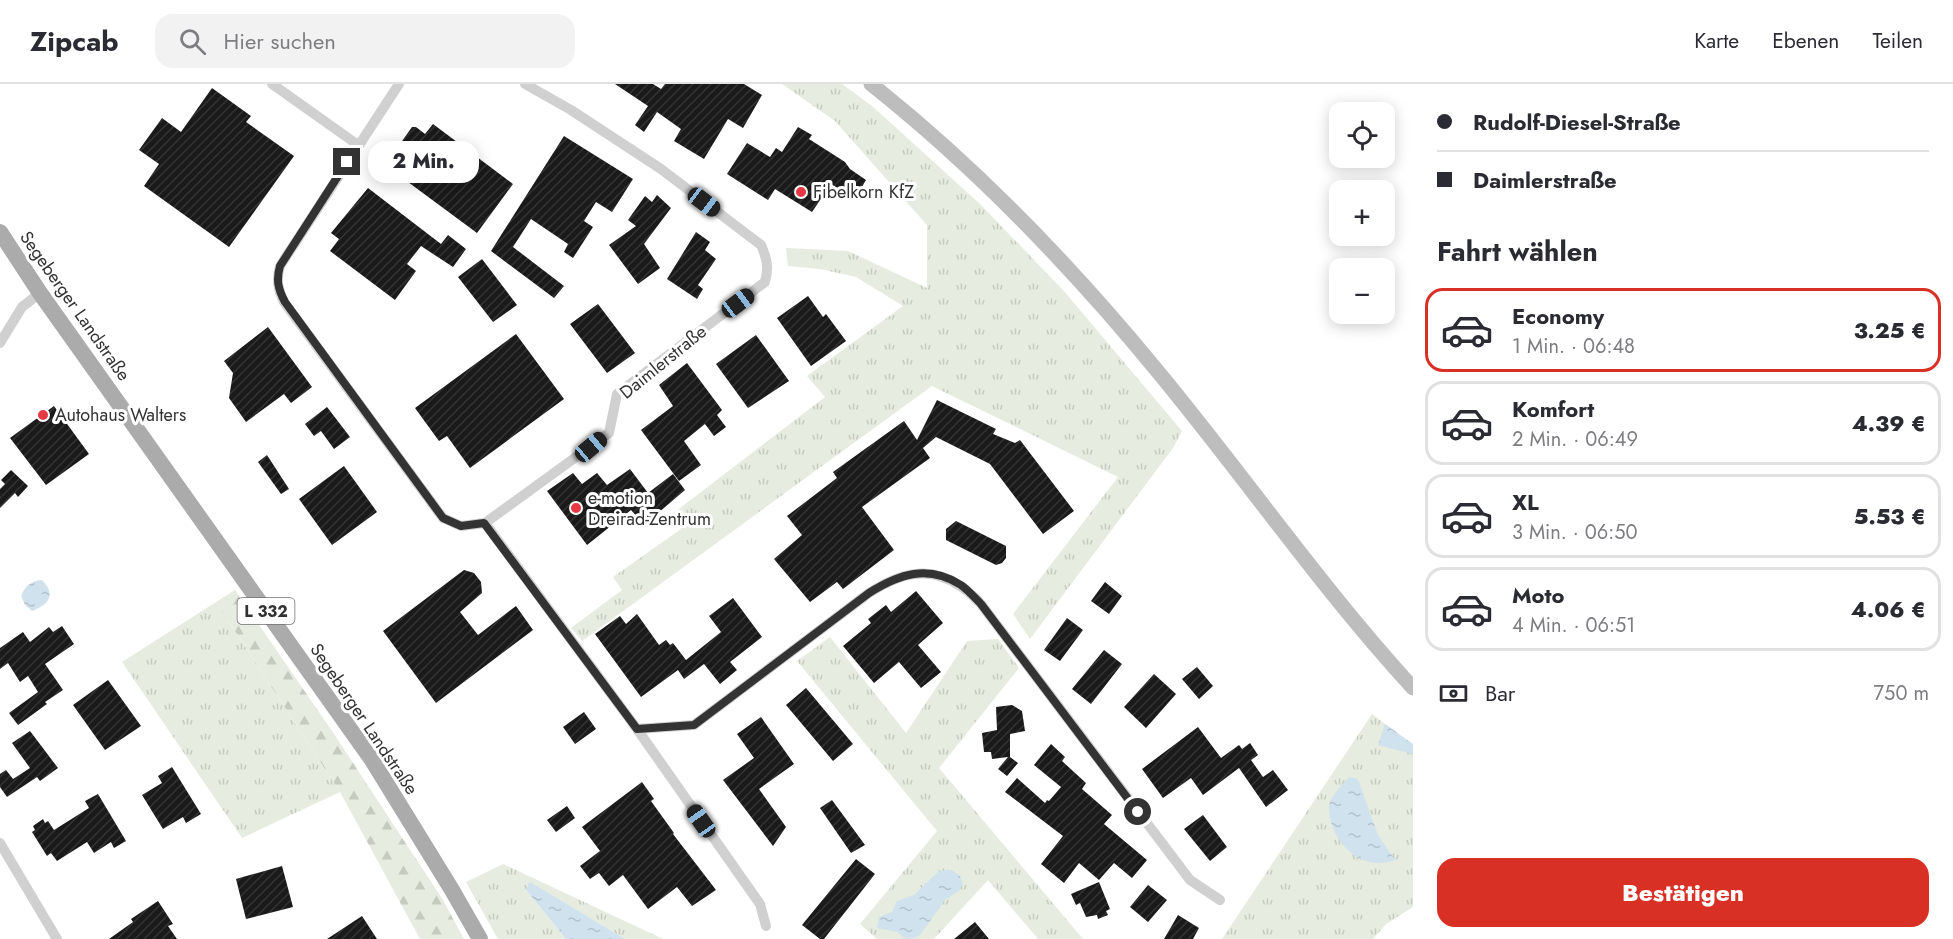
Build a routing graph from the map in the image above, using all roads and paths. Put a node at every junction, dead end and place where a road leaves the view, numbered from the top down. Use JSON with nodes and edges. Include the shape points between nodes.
{"nodes":[{"id":1,"x":272,"y":84,"type":"edge"},
{"id":2,"x":399,"y":84,"type":"edge"},
{"id":3,"x":525,"y":84,"type":"edge"},
{"id":4,"x":871,"y":84,"type":"edge"},
{"id":5,"x":358,"y":145,"type":"junction"},
{"id":6,"x":0,"y":232,"type":"edge"},
{"id":7,"x":39,"y":292,"type":"junction"},
{"id":8,"x":0,"y":343,"type":"edge"},
{"id":9,"x":484,"y":523,"type":"junction"},
{"id":10,"x":1413,"y":688,"type":"edge"},
{"id":11,"x":637,"y":729,"type":"junction"},
{"id":12,"x":0,"y":843,"type":"edge"},
{"id":13,"x":1220,"y":900,"type":"dead end"},
{"id":14,"x":766,"y":926,"type":"dead end"},
{"id":15,"x":57,"y":939,"type":"edge"},
{"id":16,"x":480,"y":939,"type":"edge"}],
"edges":[{"from":1,"to":5,"type":"street"},
{"from":2,"to":5,"type":"street"},
{"from":3,"to":9,"type":"street","name":"Daimlerstraße","via":[[661,169],[761,245],[768,268],[765,282],[617,394],[609,432]]},
{"from":4,"to":10,"type":"main road","via":[[989,188],[1112,317],[1313,570]]},
{"from":5,"to":9,"type":"street","via":[[280,266],[278,289],[443,518],[461,526]]},
{"from":6,"to":7,"type":"main road","name":"Segeberger Landstraße","number":"L 332"},
{"from":7,"to":8,"type":"street","via":[[22,307]]},
{"from":7,"to":16,"type":"main road","name":"Segeberger Landstraße","number":"L 332","via":[[372,760]]},
{"from":9,"to":11,"type":"street"},
{"from":11,"to":13,"type":"street","via":[[694,725],[889,580],[911,574],[936,575],[960,585],[981,604],[1190,880]]},
{"from":11,"to":14,"type":"street","via":[[760,904]]},
{"from":12,"to":15,"type":"street"}]}
